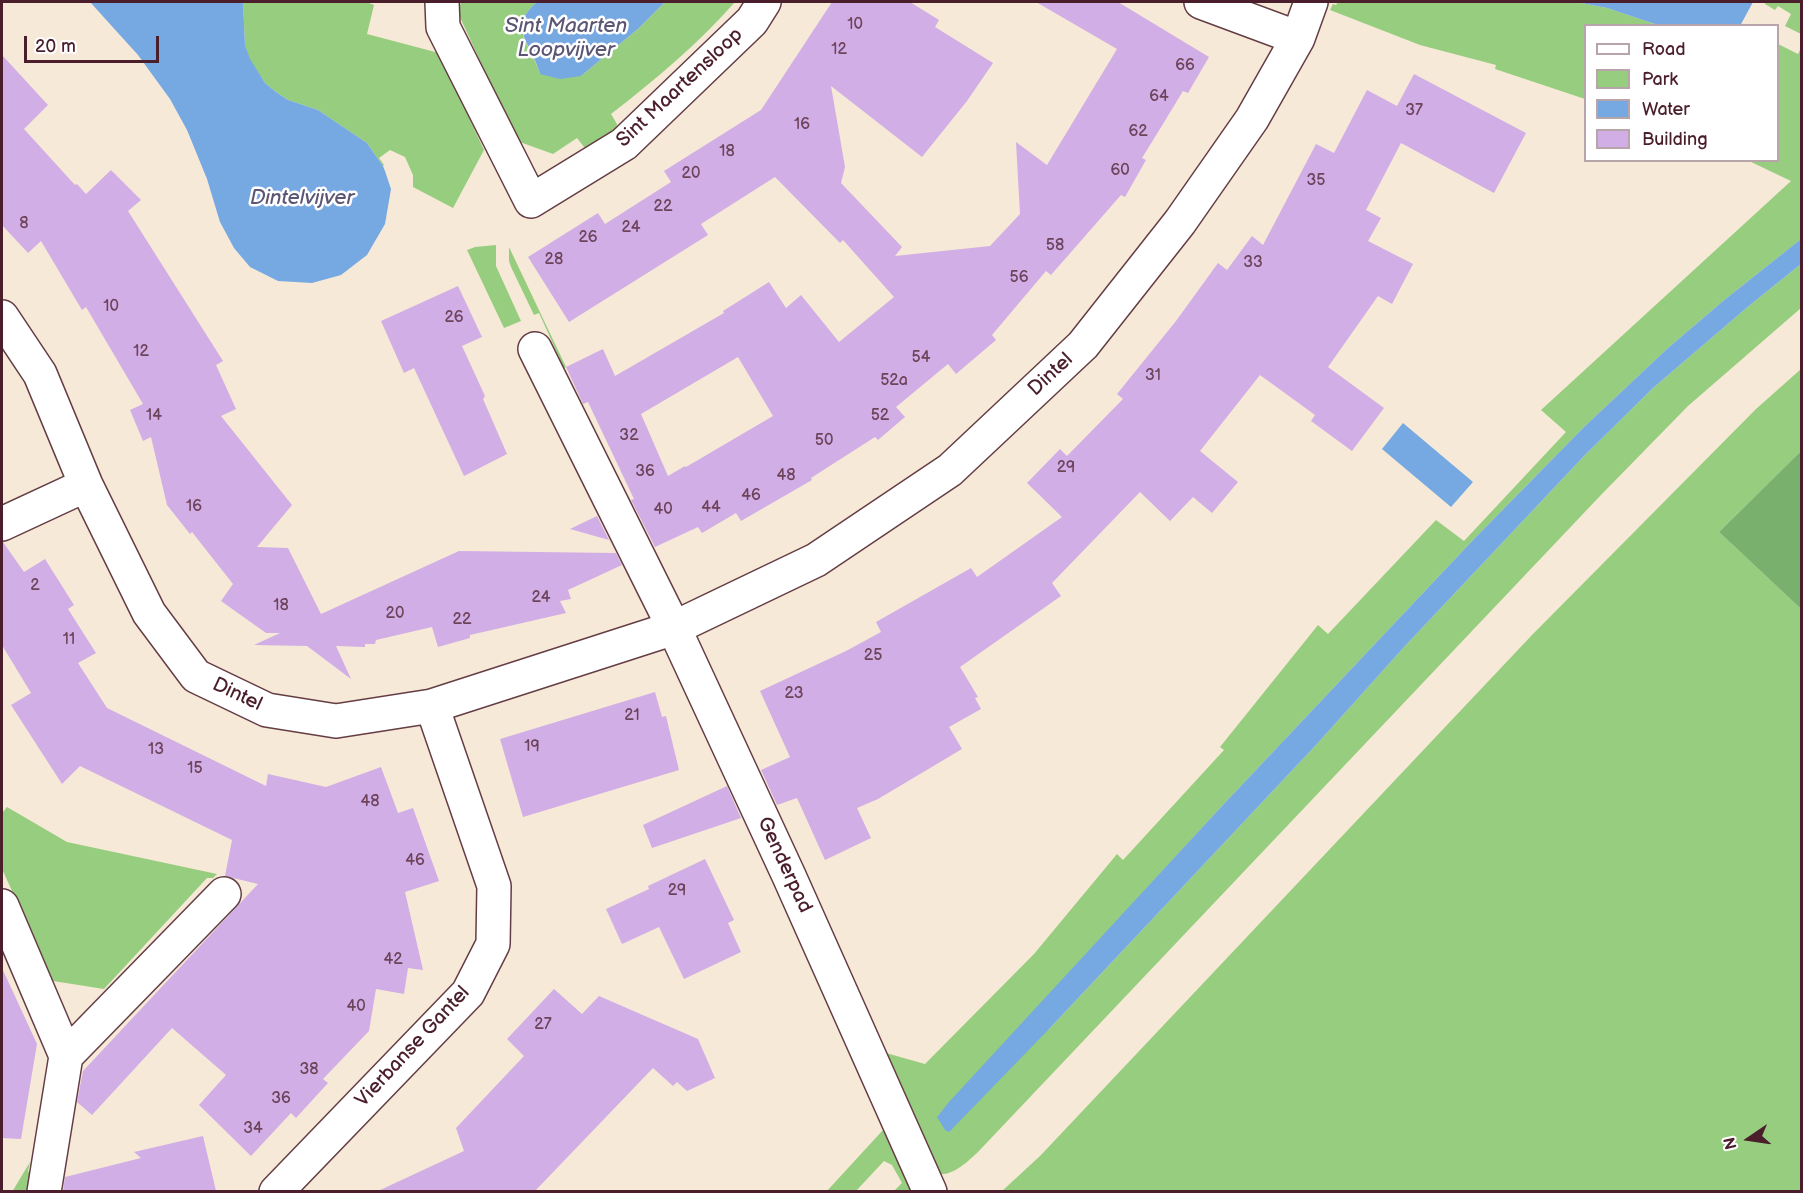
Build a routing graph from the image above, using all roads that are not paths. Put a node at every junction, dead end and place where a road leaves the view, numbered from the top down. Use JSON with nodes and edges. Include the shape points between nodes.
{"nodes":[{"id":1,"x":442,"y":2,"type":"edge"},
{"id":2,"x":764,"y":2,"type":"edge"},
{"id":3,"x":1201,"y":2,"type":"edge"},
{"id":4,"x":1311,"y":2,"type":"edge"},
{"id":5,"x":1298,"y":38,"type":"junction"},
{"id":6,"x":2,"y":317,"type":"edge"},
{"id":7,"x":534,"y":349,"type":"dead end"},
{"id":8,"x":86,"y":485,"type":"junction"},
{"id":9,"x":2,"y":524,"type":"edge"},
{"id":10,"x":674,"y":628,"type":"junction"},
{"id":11,"x":432,"y":706,"type":"junction"},
{"id":12,"x":224,"y":894,"type":"dead end"},
{"id":13,"x":2,"y":906,"type":"edge"},
{"id":14,"x":66,"y":1056,"type":"junction"},
{"id":15,"x":44,"y":1191,"type":"edge"},
{"id":16,"x":276,"y":1191,"type":"edge"},
{"id":17,"x":930,"y":1191,"type":"edge"}],
"edges":[{"from":1,"to":2,"type":"street","name":"Sint Maartensloop","via":[[443,27],[531,201],[624,144],[752,21]]},
{"from":3,"to":5,"type":"street"},
{"from":4,"to":5,"type":"street","name":"Dintel"},
{"from":5,"to":10,"type":"street","name":"Dintel","via":[[1252,119],[1180,222],[1083,345],[951,470],[816,560]]},
{"from":6,"to":8,"type":"street","name":"Dintel","via":[[40,374]]},
{"from":7,"to":10,"type":"street"},
{"from":8,"to":9,"type":"street"},
{"from":8,"to":11,"type":"street","name":"Dintel","via":[[149,613],[196,675],[267,710],[336,721]]},
{"from":10,"to":11,"type":"street","name":"Dintel"},
{"from":10,"to":17,"type":"street","name":"Genderpad"},
{"from":11,"to":16,"type":"street","name":"Vierbanse Gantel","via":[[494,886],[493,944],[468,993]]},
{"from":12,"to":14,"type":"street"},
{"from":13,"to":14,"type":"street"},
{"from":14,"to":15,"type":"street"}]}
